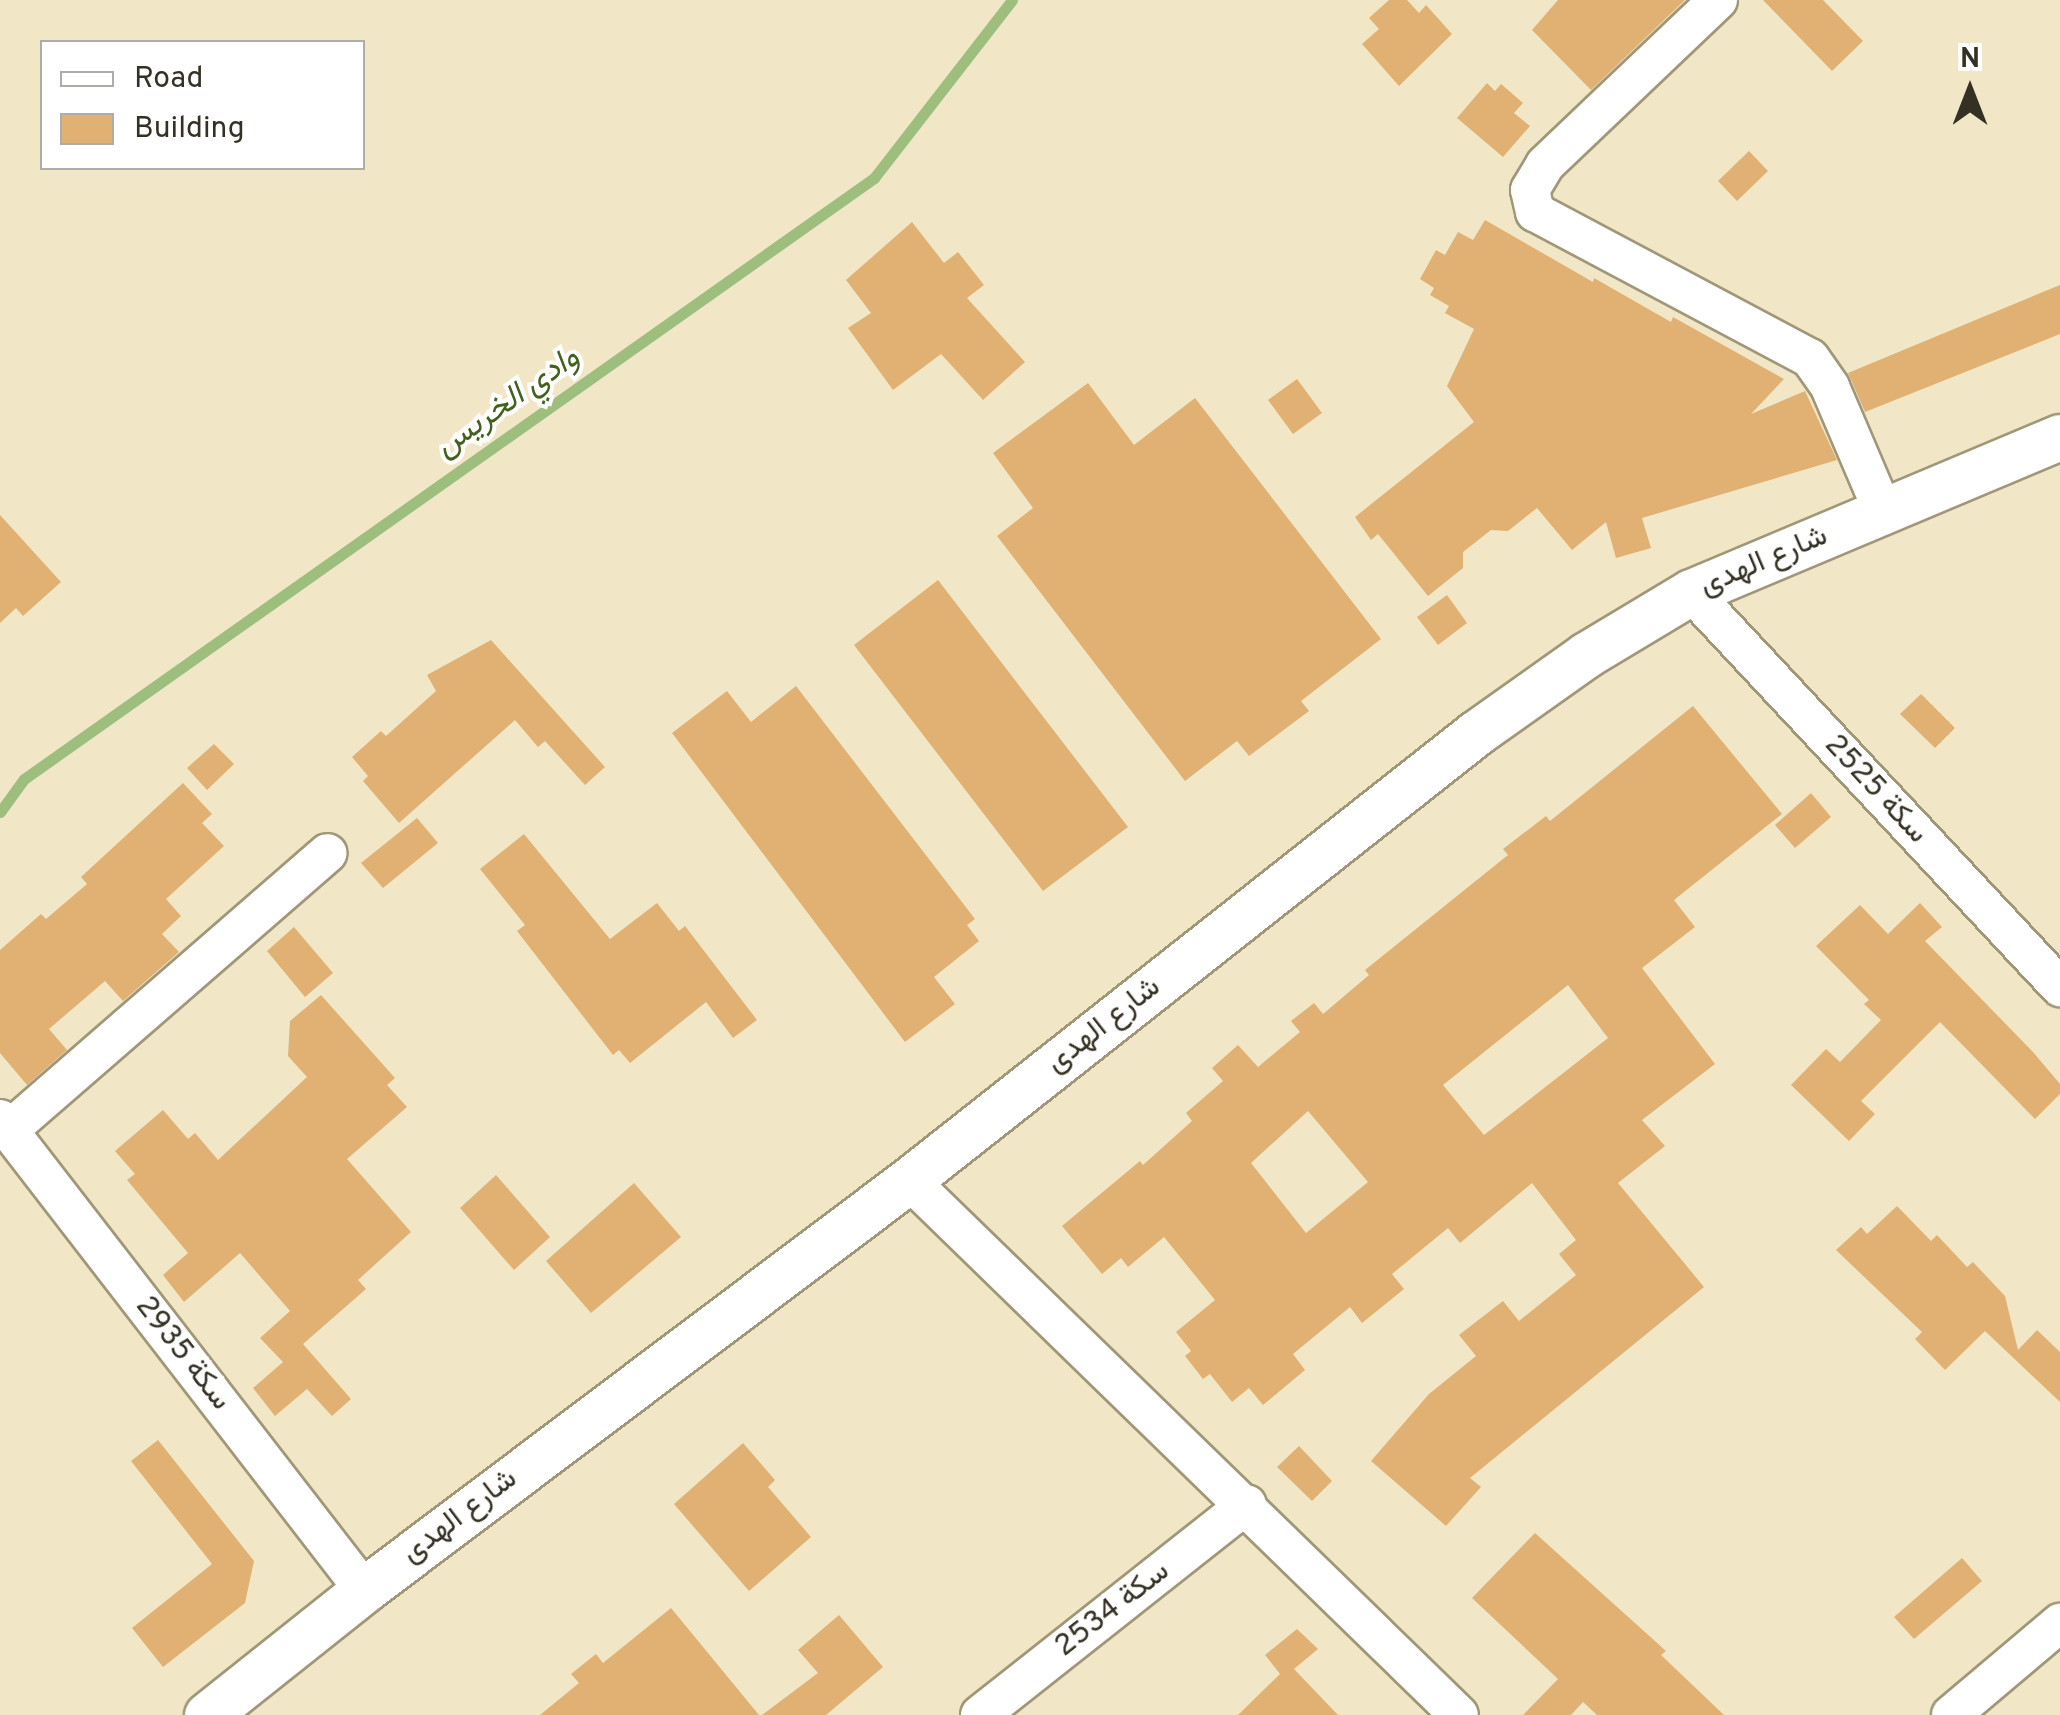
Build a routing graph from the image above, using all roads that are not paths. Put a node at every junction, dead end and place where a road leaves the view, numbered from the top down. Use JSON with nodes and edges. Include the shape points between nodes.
{"nodes":[{"id":1,"x":1718,"y":0,"type":"edge"},
{"id":2,"x":2060,"y":437,"type":"edge"},
{"id":3,"x":1883,"y":511,"type":"junction"},
{"id":4,"x":1691,"y":592,"type":"junction"},
{"id":5,"x":328,"y":853,"type":"dead end"},
{"id":6,"x":2060,"y":988,"type":"edge"},
{"id":7,"x":4,"y":1124,"type":"edge"},
{"id":8,"x":909,"y":1180,"type":"junction"},
{"id":9,"x":1246,"y":1504,"type":"junction"},
{"id":10,"x":364,"y":1590,"type":"junction"},
{"id":11,"x":2060,"y":1623,"type":"edge"},
{"id":12,"x":207,"y":1715,"type":"edge"},
{"id":13,"x":980,"y":1715,"type":"edge"},
{"id":14,"x":1459,"y":1715,"type":"edge"},
{"id":15,"x":1950,"y":1715,"type":"edge"}],
"edges":[{"from":1,"to":3,"type":"street","via":[[1545,165],[1530,190],[1534,212],[1810,358],[1830,387]]},
{"from":2,"to":3,"type":"street","name":"شارع الهدى"},
{"from":3,"to":4,"type":"street","name":"شارع الهدى"},
{"from":4,"to":6,"type":"street","name":"سكة 2525"},
{"from":4,"to":8,"type":"street","name":"شارع الهدى","via":[[1476,733]]},
{"from":5,"to":7,"type":"street"},
{"from":7,"to":10,"type":"street","name":"سكة 2935"},
{"from":8,"to":9,"type":"street"},
{"from":8,"to":10,"type":"street","name":"شارع الهدى"},
{"from":9,"to":13,"type":"street","name":"سكة 2534"},
{"from":9,"to":14,"type":"street"},
{"from":10,"to":12,"type":"street","name":"شارع الهدى"},
{"from":11,"to":15,"type":"street"}]}
